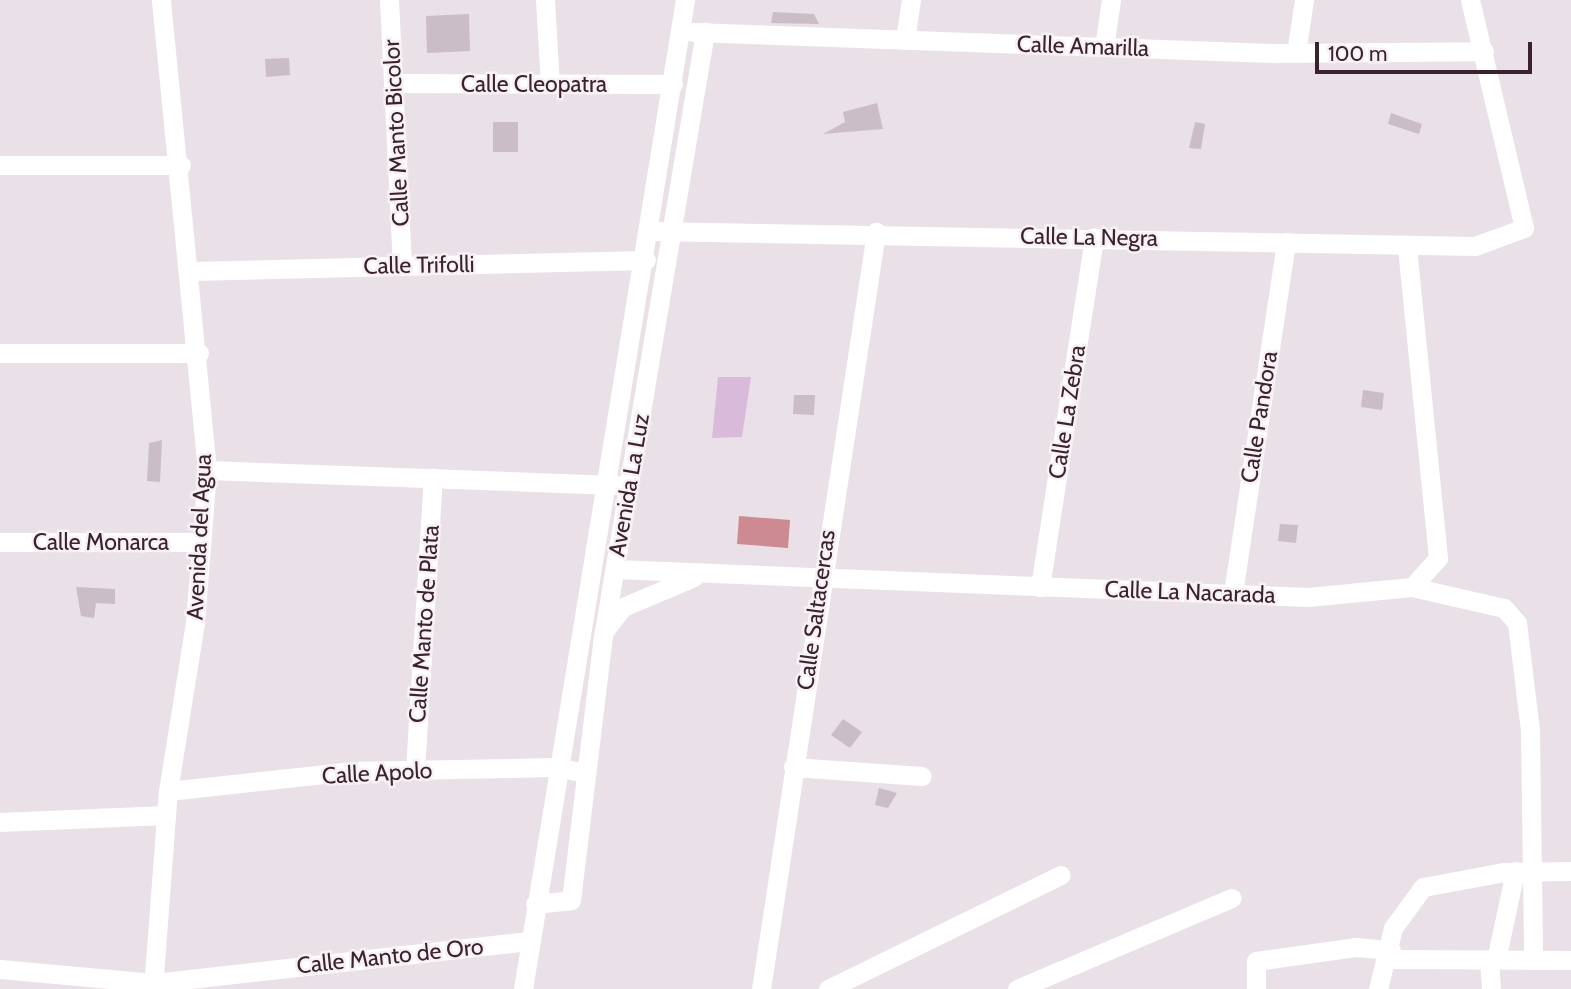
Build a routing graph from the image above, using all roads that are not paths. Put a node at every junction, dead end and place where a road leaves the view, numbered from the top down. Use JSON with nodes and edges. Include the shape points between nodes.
{"nodes":[{"id":1,"x":161,"y":0,"type":"edge"},
{"id":2,"x":389,"y":0,"type":"edge"},
{"id":3,"x":545,"y":0,"type":"edge"},
{"id":4,"x":685,"y":0,"type":"edge"},
{"id":5,"x":911,"y":0,"type":"edge"},
{"id":6,"x":1111,"y":0,"type":"edge"},
{"id":7,"x":1304,"y":0,"type":"edge"},
{"id":8,"x":1471,"y":0,"type":"edge"},
{"id":9,"x":681,"y":32,"type":"junction"},
{"id":10,"x":705,"y":32,"type":"junction"},
{"id":11,"x":905,"y":40,"type":"junction"},
{"id":12,"x":1104,"y":47,"type":"junction"},
{"id":13,"x":1484,"y":51,"type":"junction"},
{"id":14,"x":1296,"y":53,"type":"junction"},
{"id":15,"x":394,"y":83,"type":"junction"},
{"id":16,"x":550,"y":84,"type":"junction"},
{"id":17,"x":674,"y":84,"type":"junction"},
{"id":18,"x":0,"y":165,"type":"edge"},
{"id":19,"x":181,"y":166,"type":"junction"},
{"id":20,"x":650,"y":231,"type":"junction"},
{"id":21,"x":674,"y":231,"type":"junction"},
{"id":22,"x":876,"y":232,"type":"junction"},
{"id":23,"x":1094,"y":237,"type":"junction"},
{"id":24,"x":1286,"y":242,"type":"junction"},
{"id":25,"x":1407,"y":245,"type":"junction"},
{"id":26,"x":646,"y":260,"type":"junction"},
{"id":27,"x":402,"y":266,"type":"junction"},
{"id":28,"x":192,"y":271,"type":"junction"},
{"id":29,"x":0,"y":353,"type":"edge"},
{"id":30,"x":199,"y":353,"type":"junction"},
{"id":31,"x":207,"y":470,"type":"junction"},
{"id":32,"x":433,"y":478,"type":"junction"},
{"id":33,"x":620,"y":485,"type":"junction"},
{"id":34,"x":0,"y":542,"type":"edge"},
{"id":35,"x":201,"y":542,"type":"junction"},
{"id":36,"x":614,"y":569,"type":"junction"},
{"id":37,"x":705,"y":573,"type":"junction"},
{"id":38,"x":820,"y":579,"type":"junction"},
{"id":39,"x":1040,"y":587,"type":"junction"},
{"id":40,"x":1412,"y":587,"type":"junction"},
{"id":41,"x":1233,"y":593,"type":"junction"},
{"id":42,"x":602,"y":638,"type":"junction"},
{"id":43,"x":575,"y":665,"type":"junction"},
{"id":44,"x":555,"y":767,"type":"junction"},
{"id":45,"x":793,"y":767,"type":"junction"},
{"id":46,"x":415,"y":770,"type":"junction"},
{"id":47,"x":586,"y":773,"type":"junction"},
{"id":48,"x":922,"y":776,"type":"dead end"},
{"id":49,"x":168,"y":791,"type":"junction"},
{"id":50,"x":166,"y":814,"type":"junction"},
{"id":51,"x":0,"y":822,"type":"edge"},
{"id":52,"x":1521,"y":871,"type":"junction"},
{"id":53,"x":1571,"y":871,"type":"edge"},
{"id":54,"x":1061,"y":875,"type":"dead end"},
{"id":55,"x":1231,"y":898,"type":"dead end"},
{"id":56,"x":535,"y":904,"type":"junction"},
{"id":57,"x":530,"y":941,"type":"junction"},
{"id":58,"x":1390,"y":954,"type":"junction"},
{"id":59,"x":1492,"y":960,"type":"junction"},
{"id":60,"x":1533,"y":960,"type":"junction"},
{"id":61,"x":1571,"y":960,"type":"edge"},
{"id":62,"x":0,"y":969,"type":"edge"},
{"id":63,"x":153,"y":986,"type":"edge"},
{"id":64,"x":523,"y":989,"type":"edge"},
{"id":65,"x":761,"y":989,"type":"edge"},
{"id":66,"x":828,"y":989,"type":"edge"},
{"id":67,"x":1017,"y":989,"type":"edge"},
{"id":68,"x":1256,"y":989,"type":"edge"},
{"id":69,"x":1378,"y":989,"type":"edge"},
{"id":70,"x":1491,"y":989,"type":"edge"}],
"edges":[{"from":1,"to":19,"type":"street","name":"Avenida del Agua"},
{"from":2,"to":15,"type":"street","name":"Calle Manto Bicolor"},
{"from":3,"to":16,"type":"street"},
{"from":4,"to":9,"type":"street","name":"Avenida La Luz"},
{"from":5,"to":11,"type":"street"},
{"from":6,"to":12,"type":"street"},
{"from":7,"to":14,"type":"street"},
{"from":8,"to":13,"type":"street"},
{"from":9,"to":10,"type":"street","name":"Calle Amarilla"},
{"from":9,"to":17,"type":"street","name":"Avenida La Luz"},
{"from":10,"to":11,"type":"street","name":"Calle Amarilla"},
{"from":10,"to":21,"type":"street","name":"Avenida La Luz"},
{"from":11,"to":12,"type":"street","name":"Calle Amarilla"},
{"from":12,"to":14,"type":"street","name":"Calle Amarilla"},
{"from":13,"to":14,"type":"street","name":"Calle Amarilla"},
{"from":13,"to":25,"type":"street","name":"Calle La Negra","via":[[1524,228],[1475,246]]},
{"from":15,"to":16,"type":"street","name":"Calle Cleopatra"},
{"from":15,"to":27,"type":"street","name":"Calle Manto Bicolor"},
{"from":16,"to":17,"type":"street","name":"Calle Cleopatra"},
{"from":17,"to":20,"type":"street","name":"Avenida La Luz"},
{"from":18,"to":19,"type":"street"},
{"from":19,"to":28,"type":"street","name":"Avenida del Agua"},
{"from":20,"to":21,"type":"street","name":"Calle La Negra"},
{"from":20,"to":26,"type":"street","name":"Avenida La Luz"},
{"from":21,"to":22,"type":"street","name":"Calle La Negra"},
{"from":21,"to":33,"type":"street","name":"Avenida La Luz"},
{"from":22,"to":23,"type":"street","name":"Calle La Negra"},
{"from":22,"to":38,"type":"street","name":"Calle Saltacercas"},
{"from":23,"to":24,"type":"street","name":"Calle La Negra"},
{"from":23,"to":39,"type":"street","name":"Calle La Zebra"},
{"from":24,"to":25,"type":"street","name":"Calle La Negra"},
{"from":24,"to":41,"type":"street","name":"Calle Pandora"},
{"from":25,"to":40,"type":"street","via":[[1438,558]]},
{"from":26,"to":27,"type":"street","name":"Calle Trifolli"},
{"from":26,"to":33,"type":"street","name":"Avenida La Luz"},
{"from":27,"to":28,"type":"street","name":"Calle Trifolli"},
{"from":28,"to":30,"type":"street","name":"Avenida del Agua"},
{"from":29,"to":30,"type":"street"},
{"from":30,"to":31,"type":"street","name":"Avenida del Agua"},
{"from":31,"to":32,"type":"street"},
{"from":31,"to":35,"type":"street","name":"Avenida del Agua"},
{"from":32,"to":33,"type":"street"},
{"from":32,"to":46,"type":"street","name":"Calle Manto de Plata"},
{"from":33,"to":36,"type":"street","name":"Avenida La Luz"},
{"from":33,"to":43,"type":"street","name":"Avenida La Luz"},
{"from":34,"to":35,"type":"street","name":"Calle Monarca"},
{"from":35,"to":49,"type":"street","name":"Avenida del Agua"},
{"from":36,"to":37,"type":"street","name":"Calle La Nacarada"},
{"from":36,"to":42,"type":"street","name":"Avenida La Luz"},
{"from":37,"to":38,"type":"street","name":"Calle La Nacarada"},
{"from":37,"to":42,"type":"street","via":[[623,607]]},
{"from":38,"to":39,"type":"street","name":"Calle La Nacarada"},
{"from":38,"to":45,"type":"street","name":"Calle Saltacercas"},
{"from":39,"to":41,"type":"street","name":"Calle La Nacarada"},
{"from":40,"to":41,"type":"street","name":"Calle La Nacarada","via":[[1308,597]]},
{"from":40,"to":52,"type":"street","name":"Calle La Nacarada","via":[[1504,608],[1517,624],[1530,731]]},
{"from":42,"to":43,"type":"street"},
{"from":42,"to":47,"type":"street","name":"Avenida La Luz"},
{"from":43,"to":44,"type":"street","name":"Avenida La Luz"},
{"from":44,"to":46,"type":"street","name":"Calle Apolo"},
{"from":44,"to":47,"type":"street","name":"Calle Apolo"},
{"from":44,"to":56,"type":"street","name":"Avenida La Luz"},
{"from":45,"to":48,"type":"street"},
{"from":45,"to":65,"type":"street","name":"Calle Saltacercas"},
{"from":46,"to":49,"type":"street","name":"Calle Apolo"},
{"from":47,"to":56,"type":"street","name":"Avenida La Luz","via":[[571,900]]},
{"from":49,"to":50,"type":"street","name":"Avenida del Agua"},
{"from":50,"to":51,"type":"street"},
{"from":50,"to":63,"type":"street","name":"Avenida del Agua"},
{"from":52,"to":53,"type":"street"},
{"from":52,"to":58,"type":"street","via":[[1423,887],[1393,928]]},
{"from":52,"to":59,"type":"street"},
{"from":52,"to":60,"type":"street"},
{"from":54,"to":66,"type":"street"},
{"from":55,"to":67,"type":"street"},
{"from":56,"to":57,"type":"street","name":"Avenida La Luz"},
{"from":57,"to":63,"type":"street","name":"Calle Manto de Oro"},
{"from":57,"to":64,"type":"street","name":"Avenida La Luz"},
{"from":58,"to":59,"type":"street"},
{"from":58,"to":68,"type":"street","via":[[1355,947],[1256,961]]},
{"from":58,"to":69,"type":"street"},
{"from":59,"to":60,"type":"street"},
{"from":59,"to":70,"type":"street"},
{"from":60,"to":61,"type":"street"},
{"from":62,"to":63,"type":"street","name":"Calle Manto de Oro"}]}
